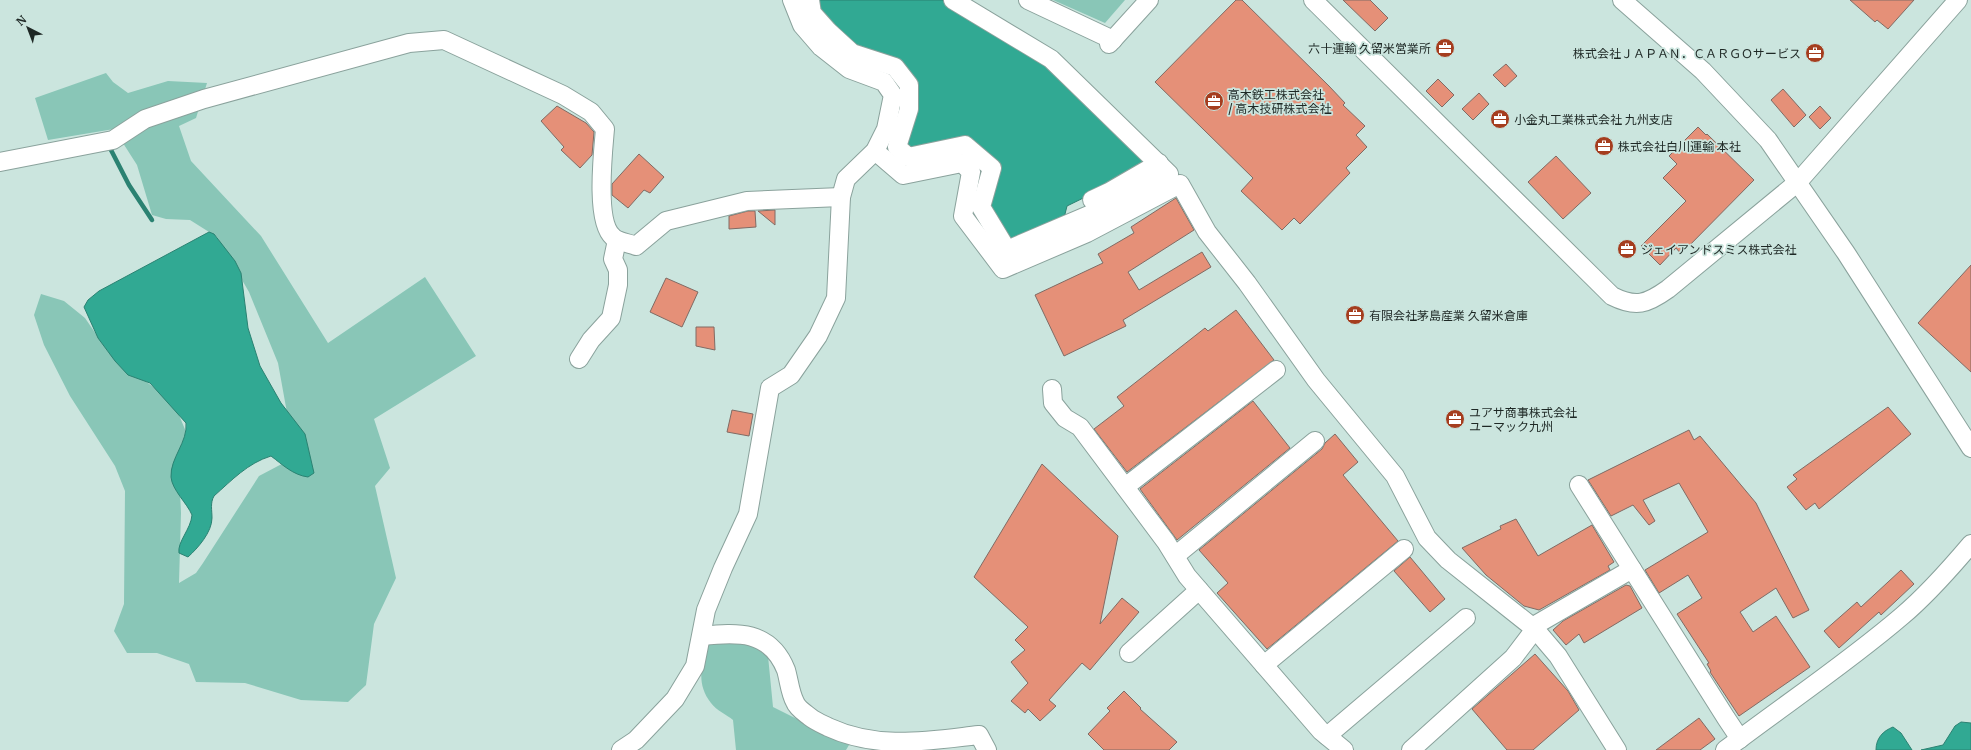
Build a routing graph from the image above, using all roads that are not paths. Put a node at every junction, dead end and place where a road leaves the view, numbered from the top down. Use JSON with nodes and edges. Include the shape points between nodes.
{"nodes":[{"id":1,"x":792,"y":0,"type":"edge"},
{"id":2,"x":810,"y":0,"type":"edge"},
{"id":3,"x":954,"y":0,"type":"edge"},
{"id":4,"x":1028,"y":0,"type":"edge"},
{"id":5,"x":1149,"y":0,"type":"edge"},
{"id":6,"x":1313,"y":0,"type":"edge"},
{"id":7,"x":1622,"y":0,"type":"edge"},
{"id":8,"x":1958,"y":0,"type":"edge"},
{"id":9,"x":875,"y":151,"type":"junction"},
{"id":10,"x":0,"y":162,"type":"edge"},
{"id":11,"x":1159,"y":163,"type":"junction"},
{"id":12,"x":1798,"y":182,"type":"junction"},
{"id":13,"x":841,"y":197,"type":"junction"},
{"id":14,"x":1069,"y":211,"type":"dead end"},
{"id":15,"x":617,"y":240,"type":"junction"},
{"id":16,"x":579,"y":359,"type":"dead end"},
{"id":17,"x":1276,"y":370,"type":"dead end"},
{"id":18,"x":1052,"y":390,"type":"dead end"},
{"id":19,"x":1315,"y":441,"type":"dead end"},
{"id":20,"x":1971,"y":448,"type":"edge"},
{"id":21,"x":1579,"y":484,"type":"dead end"},
{"id":22,"x":1125,"y":487,"type":"junction"},
{"id":23,"x":1971,"y":544,"type":"edge"},
{"id":24,"x":1404,"y":549,"type":"dead end"},
{"id":25,"x":1175,"y":556,"type":"junction"},
{"id":26,"x":1632,"y":568,"type":"junction"},
{"id":27,"x":1199,"y":590,"type":"junction"},
{"id":28,"x":1466,"y":618,"type":"dead end"},
{"id":29,"x":1534,"y":628,"type":"junction"},
{"id":30,"x":702,"y":636,"type":"junction"},
{"id":31,"x":1129,"y":653,"type":"dead end"},
{"id":32,"x":1264,"y":665,"type":"junction"},
{"id":33,"x":1327,"y":736,"type":"junction"},
{"id":34,"x":1740,"y":738,"type":"junction"},
{"id":35,"x":876,"y":747,"type":"edge"},
{"id":36,"x":621,"y":750,"type":"edge"},
{"id":37,"x":987,"y":750,"type":"edge"},
{"id":38,"x":1344,"y":750,"type":"edge"},
{"id":39,"x":1411,"y":750,"type":"edge"},
{"id":40,"x":1617,"y":750,"type":"edge"},
{"id":41,"x":1726,"y":750,"type":"edge"}],
"edges":[{"from":1,"to":9,"type":"street","via":[[802,26],[821,46],[850,69],[884,82],[893,95],[886,129]]},
{"from":2,"to":11,"type":"street","via":[[812,13],[828,32],[852,53],[895,67],[909,85],[909,109],[897,147],[908,157],[965,145],[992,168],[981,207],[1007,250],[1124,200],[1169,174]]},
{"from":3,"to":11,"type":"street","via":[[1051,59]]},
{"from":4,"to":5,"type":"street","via":[[1111,42]]},
{"from":6,"to":12,"type":"street","via":[[1612,296],[1624,302],[1638,304],[1655,298]]},
{"from":7,"to":12,"type":"street","via":[[1703,71],[1768,140]]},
{"from":8,"to":12,"type":"street"},
{"from":9,"to":13,"type":"street","via":[[846,179]]},
{"from":9,"to":29,"type":"street","via":[[903,175],[962,163],[971,172],[963,216],[1003,269],[1088,233],[1180,184],[1207,232],[1248,283],[1316,380],[1395,476],[1427,538],[1448,560]]},
{"from":10,"to":15,"type":"street","via":[[113,140],[144,119],[204,98],[409,43],[444,40],[563,95],[591,112],[605,129],[601,186],[605,227]]},
{"from":11,"to":14,"type":"street","via":[[1109,192]]},
{"from":12,"to":20,"type":"street"},
{"from":13,"to":15,"type":"street","via":[[747,201],[666,221],[636,246]]},
{"from":13,"to":30,"type":"street","via":[[836,298],[818,336],[791,375],[770,388],[748,514],[722,568],[706,610]]},
{"from":15,"to":16,"type":"street","via":[[613,259],[618,270],[618,285],[611,318],[591,340]]},
{"from":17,"to":22,"type":"street"},
{"from":18,"to":22,"type":"street","via":[[1053,403],[1065,418],[1080,427]]},
{"from":19,"to":25,"type":"street"},
{"from":21,"to":26,"type":"street"},
{"from":22,"to":25,"type":"street"},
{"from":23,"to":34,"type":"street","via":[[1944,576],[1903,616]]},
{"from":24,"to":32,"type":"street"},
{"from":25,"to":27,"type":"street"},
{"from":26,"to":29,"type":"street"},
{"from":26,"to":34,"type":"street"},
{"from":27,"to":31,"type":"street"},
{"from":27,"to":32,"type":"street"},
{"from":28,"to":33,"type":"street"},
{"from":29,"to":39,"type":"street","via":[[1513,658]]},
{"from":29,"to":40,"type":"street","via":[[1558,656]]},
{"from":30,"to":35,"type":"street","via":[[742,633],[761,640],[775,652],[785,669],[795,703],[811,718],[841,734]]},
{"from":30,"to":36,"type":"street","via":[[695,666],[675,699],[636,740]]},
{"from":32,"to":33,"type":"street"},
{"from":33,"to":38,"type":"street"},
{"from":34,"to":41,"type":"street"},
{"from":35,"to":37,"type":"street","via":[[979,735]]}]}
